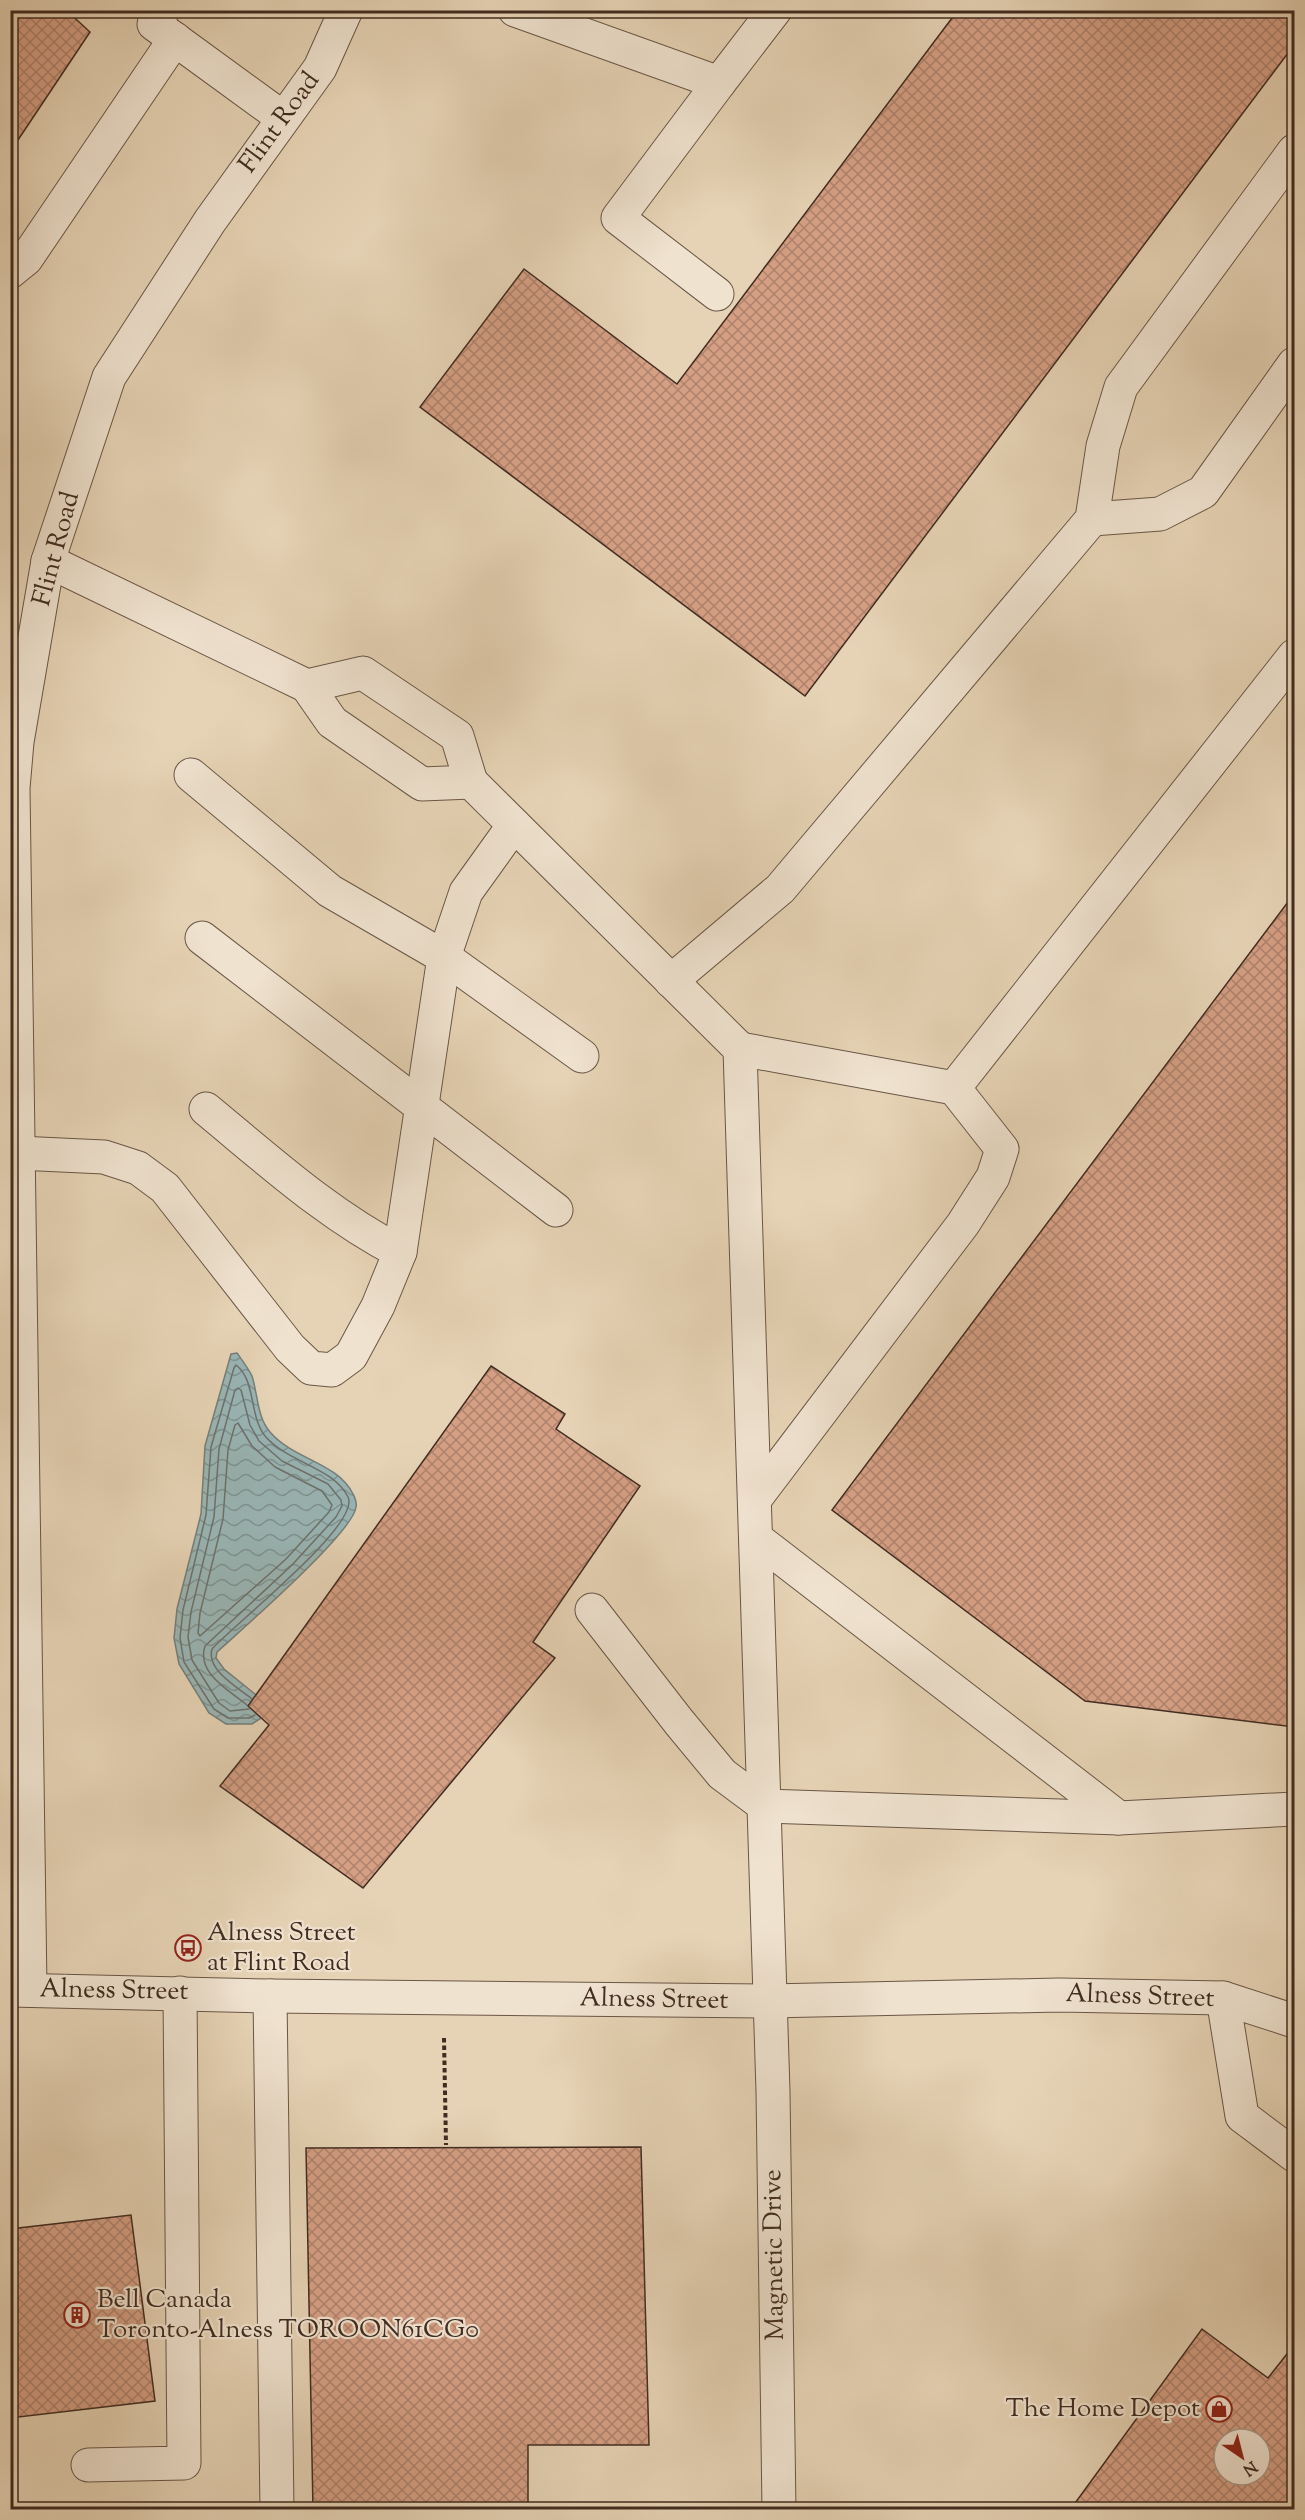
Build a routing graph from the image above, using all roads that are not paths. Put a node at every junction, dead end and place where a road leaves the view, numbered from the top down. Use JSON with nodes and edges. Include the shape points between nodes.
{"nodes":[{"id":1,"x":346,"y":10,"type":"edge"},
{"id":2,"x":516,"y":10,"type":"edge"},
{"id":3,"x":775,"y":10,"type":"edge"},
{"id":4,"x":157,"y":21,"type":"edge"},
{"id":5,"x":718,"y":83,"type":"junction"},
{"id":6,"x":283,"y":118,"type":"junction"},
{"id":7,"x":1294,"y":151,"type":"edge"},
{"id":8,"x":10,"y":272,"type":"edge"},
{"id":9,"x":717,"y":294,"type":"dead end"},
{"id":10,"x":1294,"y":364,"type":"edge"},
{"id":11,"x":1092,"y":519,"type":"junction"},
{"id":12,"x":48,"y":561,"type":"junction"},
{"id":13,"x":1294,"y":656,"type":"edge"},
{"id":14,"x":307,"y":686,"type":"junction"},
{"id":15,"x":14,"y":742,"type":"edge"},
{"id":16,"x":191,"y":775,"type":"dead end"},
{"id":17,"x":471,"y":782,"type":"junction"},
{"id":18,"x":514,"y":825,"type":"junction"},
{"id":19,"x":13,"y":917,"type":"edge"},
{"id":20,"x":202,"y":938,"type":"dead end"},
{"id":21,"x":444,"y":957,"type":"junction"},
{"id":22,"x":671,"y":981,"type":"junction"},
{"id":23,"x":740,"y":1049,"type":"junction"},
{"id":24,"x":582,"y":1056,"type":"dead end"},
{"id":25,"x":954,"y":1088,"type":"junction"},
{"id":26,"x":422,"y":1106,"type":"junction"},
{"id":27,"x":206,"y":1109,"type":"dead end"},
{"id":28,"x":18,"y":1153,"type":"junction"},
{"id":29,"x":556,"y":1210,"type":"dead end"},
{"id":30,"x":400,"y":1252,"type":"junction"},
{"id":31,"x":755,"y":1499,"type":"junction"},
{"id":32,"x":757,"y":1539,"type":"junction"},
{"id":33,"x":592,"y":1610,"type":"dead end"},
{"id":34,"x":765,"y":1806,"type":"junction"},
{"id":35,"x":1294,"y":1809,"type":"edge"},
{"id":36,"x":1119,"y":1818,"type":"junction"},
{"id":37,"x":20,"y":1990,"type":"edge"},
{"id":38,"x":180,"y":1993,"type":"junction"},
{"id":39,"x":270,"y":1996,"type":"junction"},
{"id":40,"x":1223,"y":1998,"type":"junction"},
{"id":41,"x":768,"y":2001,"type":"junction"},
{"id":42,"x":1294,"y":2021,"type":"edge"},
{"id":43,"x":1294,"y":2155,"type":"edge"},
{"id":44,"x":87,"y":2465,"type":"dead end"},
{"id":45,"x":278,"y":2510,"type":"edge"},
{"id":46,"x":779,"y":2510,"type":"edge"}],
"edges":[{"from":1,"to":6,"type":"street","name":"Flint Road","via":[[320,68]]},
{"from":2,"to":5,"type":"street"},
{"from":3,"to":5,"type":"street"},
{"from":4,"to":6,"type":"street"},
{"from":4,"to":8,"type":"street","via":[[26,259]]},
{"from":5,"to":9,"type":"street","via":[[618,218]]},
{"from":6,"to":12,"type":"street","name":"Flint Road","via":[[210,221],[110,377]]},
{"from":7,"to":11,"type":"street","via":[[1121,387],[1103,446]]},
{"from":10,"to":11,"type":"street","via":[[1203,492],[1160,514]]},
{"from":11,"to":22,"type":"street","via":[[780,889]]},
{"from":12,"to":14,"type":"street"},
{"from":12,"to":15,"type":"street","name":"Flint Road"},
{"from":13,"to":25,"type":"street"},
{"from":14,"to":17,"type":"street","via":[[332,722],[422,784]]},
{"from":14,"to":17,"type":"street","via":[[363,673],[458,736]]},
{"from":15,"to":19,"type":"street","name":"Flint Road"},
{"from":16,"to":21,"type":"street","via":[[330,891]]},
{"from":17,"to":18,"type":"street"},
{"from":18,"to":21,"type":"street","via":[[466,892]]},
{"from":18,"to":22,"type":"street"},
{"from":19,"to":28,"type":"street","name":"Flint Road"},
{"from":20,"to":26,"type":"street"},
{"from":21,"to":24,"type":"street"},
{"from":21,"to":26,"type":"street"},
{"from":22,"to":23,"type":"street"},
{"from":23,"to":25,"type":"street"},
{"from":23,"to":31,"type":"street","name":"Magnetic Drive"},
{"from":25,"to":31,"type":"street","via":[[1002,1149],[993,1177],[963,1224]]},
{"from":26,"to":29,"type":"street"},
{"from":26,"to":30,"type":"street"},
{"from":27,"to":30,"type":"street","via":[[329,1209]]},
{"from":28,"to":30,"type":"street","via":[[104,1156],[138,1168],[156,1181],[290,1348],[311,1368],[332,1370],[351,1356],[378,1306]]},
{"from":28,"to":37,"type":"street","name":"Flint Road"},
{"from":31,"to":32,"type":"street","name":"Magnetic Drive"},
{"from":32,"to":34,"type":"street","name":"Magnetic Drive"},
{"from":32,"to":36,"type":"street"},
{"from":33,"to":34,"type":"street","via":[[722,1774]]},
{"from":34,"to":36,"type":"street"},
{"from":34,"to":41,"type":"street","name":"Magnetic Drive"},
{"from":35,"to":36,"type":"street"},
{"from":37,"to":38,"type":"street","name":"Alness Street"},
{"from":38,"to":39,"type":"street","name":"Alness Street"},
{"from":38,"to":44,"type":"street","via":[[184,2463]]},
{"from":39,"to":41,"type":"street","name":"Alness Street"},
{"from":39,"to":45,"type":"street"},
{"from":40,"to":41,"type":"street","name":"Alness Street","via":[[1059,1995]]},
{"from":40,"to":42,"type":"street","name":"Alness Street"},
{"from":40,"to":43,"type":"street","via":[[1242,2116]]},
{"from":41,"to":46,"type":"street","name":"Magnetic Drive","via":[[773,2091]]}]}
